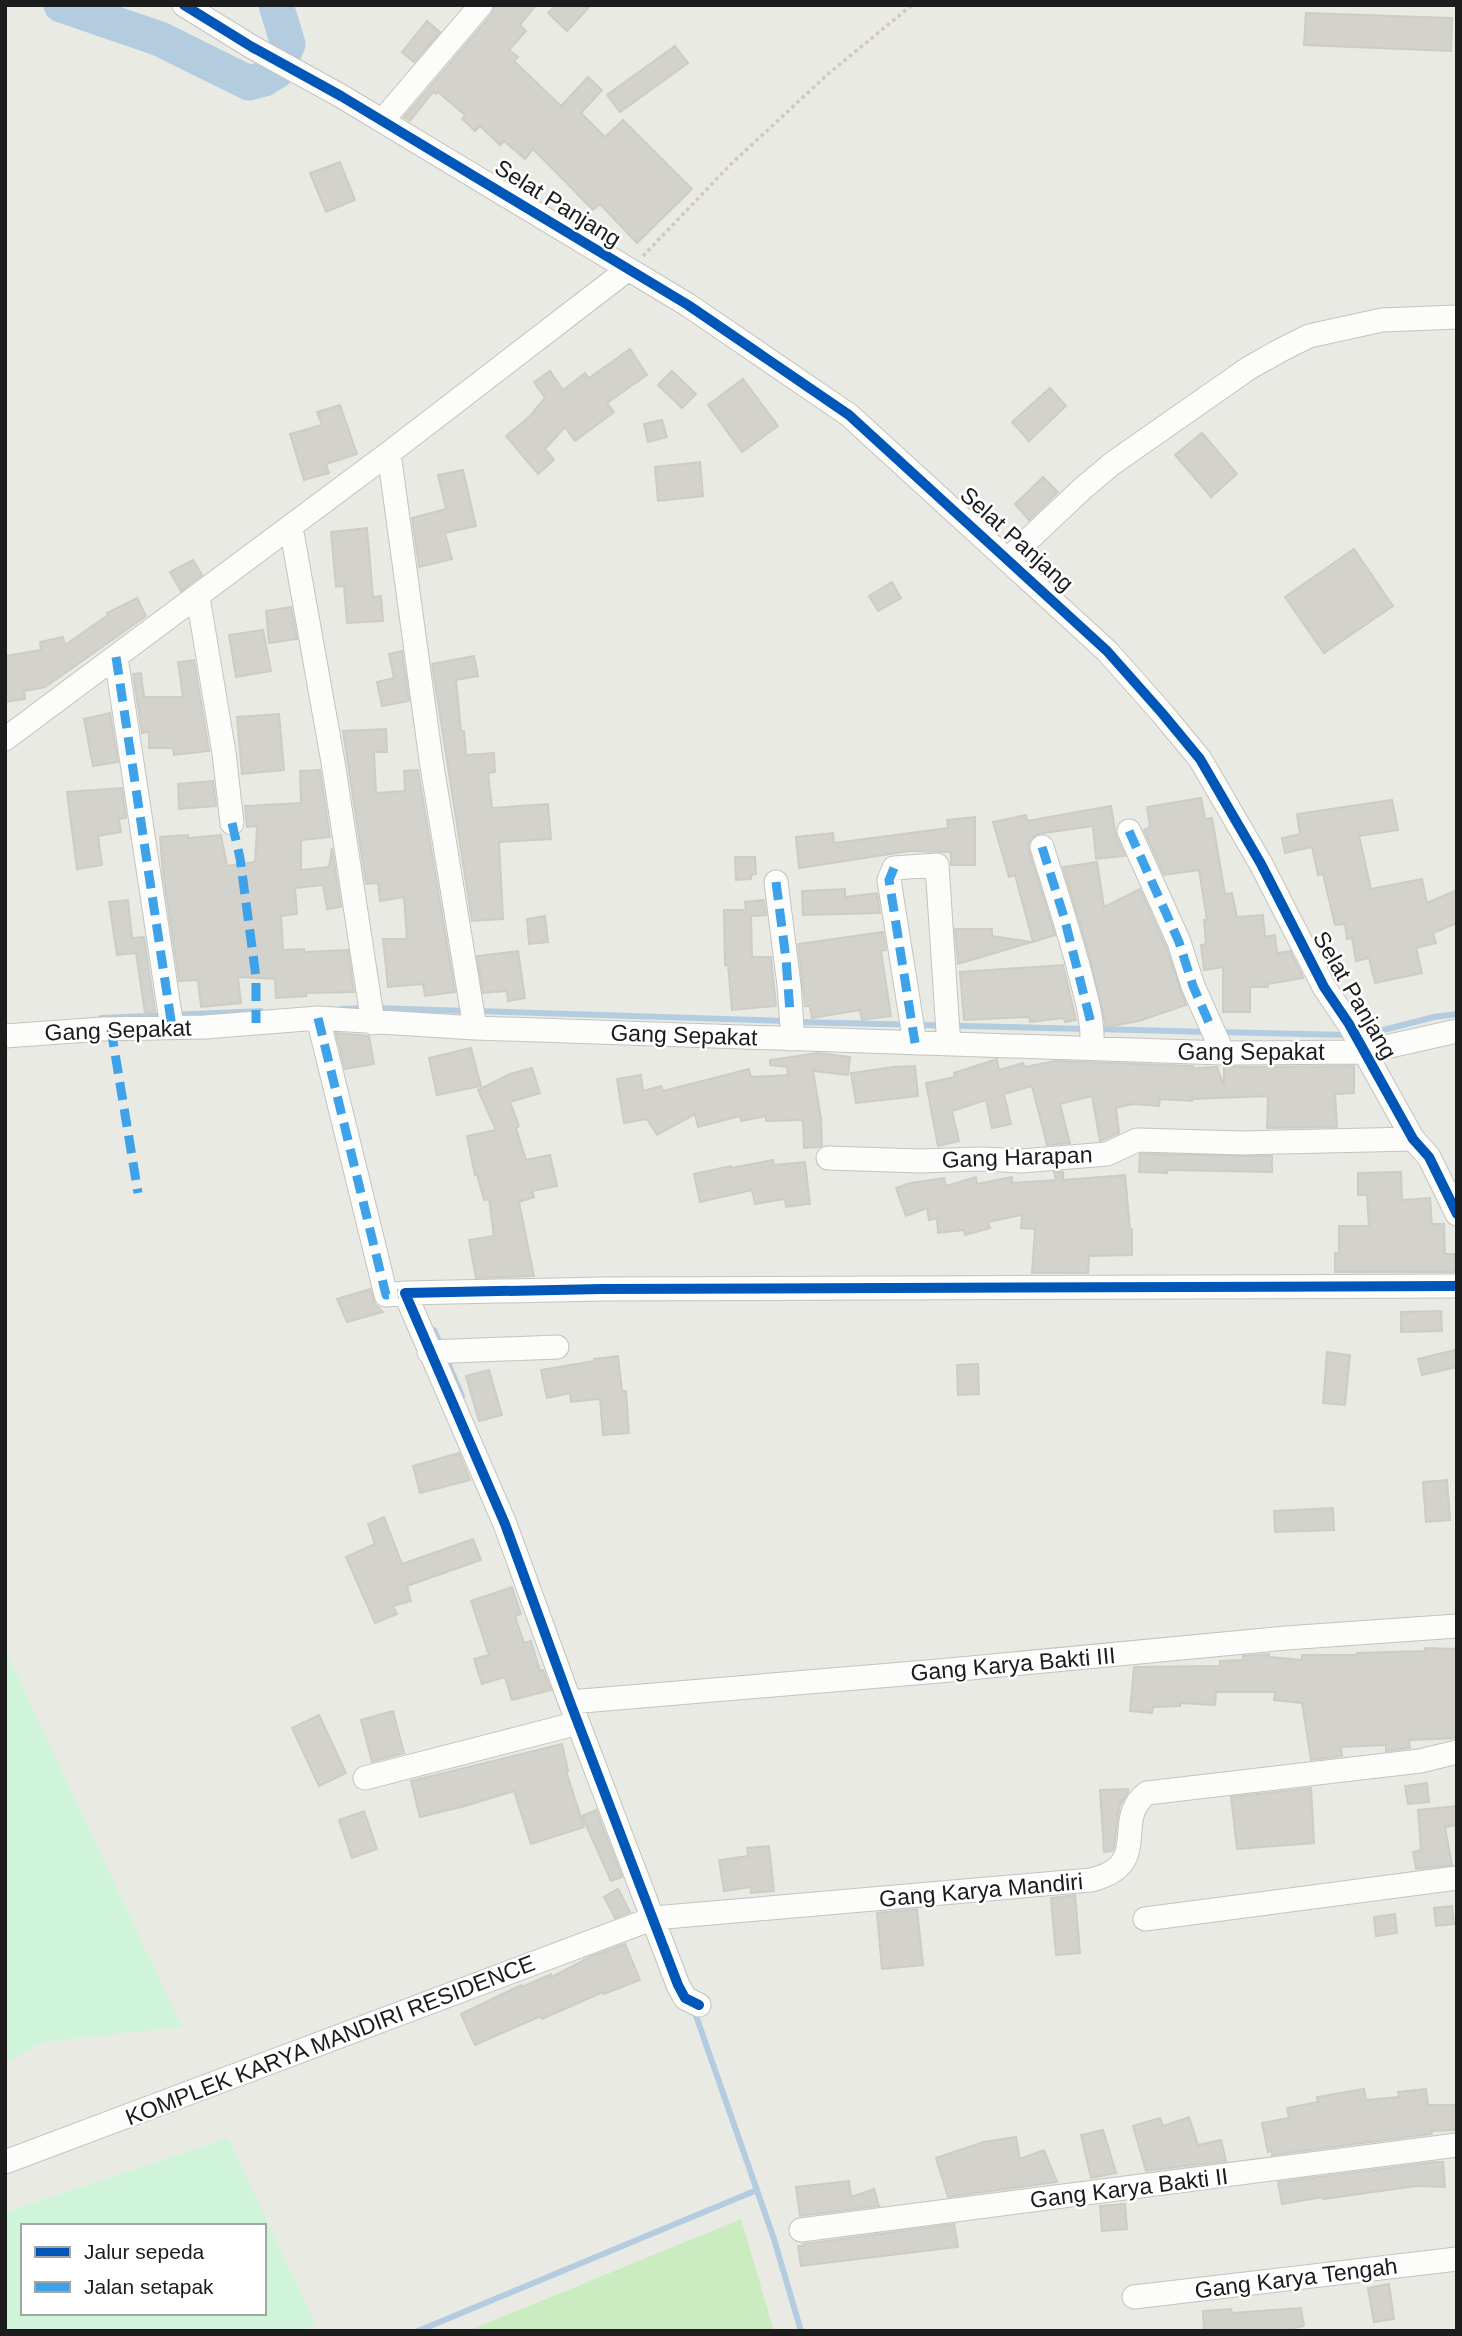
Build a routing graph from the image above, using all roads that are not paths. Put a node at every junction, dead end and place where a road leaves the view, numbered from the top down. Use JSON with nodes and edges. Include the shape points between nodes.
{"nodes":[{"id":1,"x":184,"y":5,"type":"edge"},
{"id":2,"x":481,"y":5,"type":"edge"},
{"id":3,"x":382,"y":121,"type":"junction"},
{"id":4,"x":627,"y":270,"type":"junction"},
{"id":5,"x":1457,"y":317,"type":"edge"},
{"id":6,"x":389,"y":453,"type":"junction"},
{"id":7,"x":290,"y":527,"type":"junction"},
{"id":8,"x":1008,"y":559,"type":"junction"},
{"id":9,"x":198,"y":597,"type":"junction"},
{"id":10,"x":116,"y":657,"type":"junction"},
{"id":11,"x":5,"y":739,"type":"edge"},
{"id":12,"x":232,"y":823,"type":"dead end"},
{"id":13,"x":1129,"y":831,"type":"dead end"},
{"id":14,"x":1042,"y":847,"type":"dead end"},
{"id":15,"x":776,"y":882,"type":"dead end"},
{"id":16,"x":373,"y":1014,"type":"junction"},
{"id":17,"x":318,"y":1018,"type":"junction"},
{"id":18,"x":171,"y":1019,"type":"junction"},
{"id":19,"x":474,"y":1023,"type":"junction"},
{"id":20,"x":790,"y":1026,"type":"junction"},
{"id":21,"x":949,"y":1030,"type":"junction"},
{"id":22,"x":913,"y":1031,"type":"junction"},
{"id":23,"x":1457,"y":1031,"type":"edge"},
{"id":24,"x":5,"y":1036,"type":"edge"},
{"id":25,"x":1092,"y":1036,"type":"junction"},
{"id":26,"x":1217,"y":1040,"type":"junction"},
{"id":27,"x":1362,"y":1049,"type":"junction"},
{"id":28,"x":1413,"y":1139,"type":"junction"},
{"id":29,"x":828,"y":1158,"type":"dead end"},
{"id":30,"x":1457,"y":1214,"type":"edge"},
{"id":31,"x":1457,"y":1286,"type":"edge"},
{"id":32,"x":405,"y":1293,"type":"junction"},
{"id":33,"x":556,"y":1347,"type":"dead end"},
{"id":34,"x":439,"y":1352,"type":"junction"},
{"id":35,"x":1457,"y":1626,"type":"edge"},
{"id":36,"x":578,"y":1707,"type":"junction"},
{"id":37,"x":1457,"y":1752,"type":"edge"},
{"id":38,"x":365,"y":1778,"type":"dead end"},
{"id":39,"x":1457,"y":1878,"type":"edge"},
{"id":40,"x":654,"y":1918,"type":"junction"},
{"id":41,"x":1145,"y":1919,"type":"dead end"},
{"id":42,"x":699,"y":2005,"type":"dead end"},
{"id":43,"x":1457,"y":2145,"type":"edge"},
{"id":44,"x":5,"y":2162,"type":"edge"},
{"id":45,"x":801,"y":2230,"type":"dead end"},
{"id":46,"x":1457,"y":2259,"type":"edge"},
{"id":47,"x":1134,"y":2297,"type":"dead end"}],
"edges":[{"from":1,"to":3,"type":"street","name":"Selat Panjang"},
{"from":2,"to":3,"type":"street"},
{"from":3,"to":4,"type":"street","name":"Selat Panjang"},
{"from":4,"to":6,"type":"street"},
{"from":4,"to":8,"type":"street","name":"Selat Panjang","via":[[688,305],[849,415]]},
{"from":5,"to":8,"type":"street","via":[[1382,320],[1309,336],[1281,350],[1113,463]]},
{"from":6,"to":7,"type":"street"},
{"from":6,"to":19,"type":"street","via":[[431,760]]},
{"from":7,"to":9,"type":"street"},
{"from":7,"to":16,"type":"street"},
{"from":8,"to":27,"type":"street","name":"Selat Panjang","via":[[1107,651],[1200,759]]},
{"from":9,"to":10,"type":"street"},
{"from":9,"to":12,"type":"street"},
{"from":10,"to":11,"type":"street"},
{"from":10,"to":18,"type":"street"},
{"from":13,"to":26,"type":"street"},
{"from":14,"to":25,"type":"street","via":[[1065,917]]},
{"from":15,"to":20,"type":"street"},
{"from":16,"to":17,"type":"street","name":"Gang Sepakat"},
{"from":16,"to":19,"type":"street","name":"Gang Sepakat"},
{"from":17,"to":18,"type":"street","name":"Gang Sepakat"},
{"from":17,"to":32,"type":"street","via":[[386,1295]]},
{"from":18,"to":24,"type":"street","name":"Gang Sepakat"},
{"from":19,"to":20,"type":"street","name":"Gang Sepakat"},
{"from":20,"to":22,"type":"street","name":"Gang Sepakat"},
{"from":21,"to":22,"type":"street","name":"Gang Sepakat"},
{"from":21,"to":22,"type":"street","via":[[937,865],[894,869],[888,880]]},
{"from":21,"to":25,"type":"street","name":"Gang Sepakat"},
{"from":23,"to":27,"type":"street","name":"Gang Sepakat"},
{"from":25,"to":26,"type":"street","name":"Gang Sepakat"},
{"from":26,"to":27,"type":"street","name":"Gang Sepakat"},
{"from":27,"to":28,"type":"street","name":"Selat Panjang"},
{"from":28,"to":29,"type":"street","name":"Gang Harapan","via":[[1137,1140],[1107,1154],[1021,1161]]},
{"from":28,"to":30,"type":"street","name":"Selat Panjang","via":[[1429,1157]]},
{"from":31,"to":32,"type":"street"},
{"from":32,"to":34,"type":"street"},
{"from":33,"to":34,"type":"street"},
{"from":34,"to":36,"type":"street","via":[[436,1362]]},
{"from":35,"to":36,"type":"street","name":"Gang Karya Bakti III"},
{"from":36,"to":38,"type":"street","name":"Gang Karya Bakti III"},
{"from":36,"to":40,"type":"street"},
{"from":37,"to":40,"type":"street","name":"Gang Karya Mandiri","via":[[1420,1761],[1147,1793],[1133,1811],[1129,1853],[1123,1863],[1091,1880]]},
{"from":39,"to":41,"type":"street"},
{"from":40,"to":42,"type":"street","via":[[681,1992]]},
{"from":40,"to":44,"type":"street","name":"KOMPLEK KARYA MANDIRI RESIDENCE"},
{"from":43,"to":45,"type":"street","name":"Gang Karya Bakti II"},
{"from":46,"to":47,"type":"street","name":"Gang Karya Tengah"}]}
